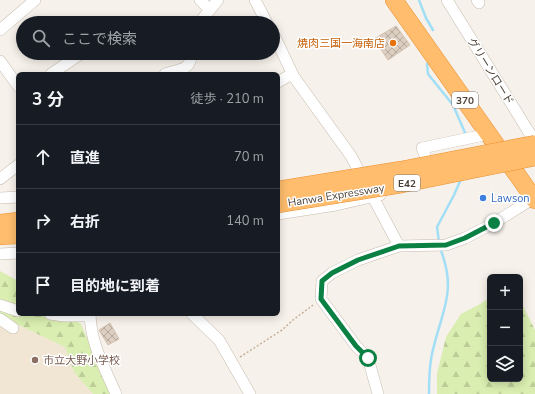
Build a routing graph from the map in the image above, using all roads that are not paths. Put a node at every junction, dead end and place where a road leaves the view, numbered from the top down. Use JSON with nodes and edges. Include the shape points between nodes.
{"nodes":[{"id":1,"x":35,"y":0,"type":"edge"},
{"id":2,"x":200,"y":0,"type":"edge"},
{"id":3,"x":218,"y":0,"type":"edge"},
{"id":4,"x":255,"y":0,"type":"edge"},
{"id":5,"x":394,"y":0,"type":"edge"},
{"id":6,"x":447,"y":0,"type":"edge"},
{"id":7,"x":210,"y":10,"type":"junction"},
{"id":8,"x":16,"y":16,"type":"edge"},
{"id":9,"x":16,"y":16,"type":"edge"},
{"id":10,"x":205,"y":16,"type":"edge"},
{"id":11,"x":264,"y":16,"type":"edge"},
{"id":12,"x":0,"y":30,"type":"edge"},
{"id":13,"x":280,"y":48,"type":"edge"},
{"id":14,"x":72,"y":60,"type":"edge"},
{"id":15,"x":191,"y":60,"type":"edge"},
{"id":16,"x":0,"y":61,"type":"edge"},
{"id":17,"x":54,"y":72,"type":"edge"},
{"id":18,"x":172,"y":72,"type":"edge"},
{"id":19,"x":292,"y":74,"type":"junction"},
{"id":20,"x":280,"y":81,"type":"edge"},
{"id":21,"x":16,"y":83,"type":"edge"},
{"id":22,"x":489,"y":134,"type":"junction"},
{"id":23,"x":535,"y":143,"type":"edge"},
{"id":24,"x":535,"y":157,"type":"edge"},
{"id":25,"x":16,"y":167,"type":"edge"},
{"id":26,"x":512,"y":167,"type":"junction"},
{"id":27,"x":0,"y":179,"type":"edge"},
{"id":28,"x":437,"y":182,"type":"junction"},
{"id":29,"x":280,"y":190,"type":"edge"},
{"id":30,"x":16,"y":197,"type":"edge"},
{"id":31,"x":374,"y":197,"type":"junction"},
{"id":32,"x":0,"y":198,"type":"edge"},
{"id":33,"x":535,"y":199,"type":"edge"},
{"id":34,"x":280,"y":204,"type":"edge"},
{"id":35,"x":280,"y":214,"type":"edge"},
{"id":36,"x":16,"y":221,"type":"edge"},
{"id":37,"x":0,"y":223,"type":"edge"},
{"id":38,"x":16,"y":235,"type":"edge"},
{"id":39,"x":0,"y":236,"type":"edge"},
{"id":40,"x":399,"y":246,"type":"junction"},
{"id":41,"x":16,"y":253,"type":"edge"},
{"id":42,"x":0,"y":254,"type":"edge"},
{"id":43,"x":0,"y":305,"type":"edge"},
{"id":44,"x":16,"y":310,"type":"edge"},
{"id":45,"x":90,"y":316,"type":"edge"},
{"id":46,"x":194,"y":316,"type":"edge"},
{"id":47,"x":0,"y":319,"type":"edge"},
{"id":48,"x":13,"y":328,"type":"dead end"},
{"id":49,"x":116,"y":394,"type":"edge"},
{"id":50,"x":250,"y":394,"type":"edge"},
{"id":51,"x":378,"y":394,"type":"edge"}],
"edges":[{"from":1,"to":8,"type":"street"},
{"from":2,"to":7,"type":"street"},
{"from":3,"to":7,"type":"street"},
{"from":4,"to":11,"type":"street"},
{"from":5,"to":22,"type":"highway","number":"370"},
{"from":6,"to":23,"type":"street","name":"グリーンロード"},
{"from":7,"to":10,"type":"street"},
{"from":9,"to":12,"type":"street"},
{"from":13,"to":19,"type":"street"},
{"from":14,"to":17,"type":"street"},
{"from":15,"to":18,"type":"street","via":[[183,69]]},
{"from":16,"to":21,"type":"street"},
{"from":19,"to":20,"type":"street"},
{"from":19,"to":31,"type":"street","via":[[351,156]]},
{"from":22,"to":26,"type":"highway","number":"370"},
{"from":22,"to":28,"type":"street","via":[[422,148]]},
{"from":23,"to":29,"type":"highway","name":"Hanwa Expressway","number":"E42","bridge":true,"via":[[401,170]]},
{"from":24,"to":34,"type":"highway","name":"Hanwa Expressway","number":"E42","bridge":true,"via":[[402,184]]},
{"from":25,"to":27,"type":"street"},
{"from":26,"to":28,"type":"street"},
{"from":26,"to":33,"type":"highway","number":"370"},
{"from":28,"to":31,"type":"street"},
{"from":30,"to":32,"type":"street"},
{"from":31,"to":35,"type":"street"},
{"from":31,"to":40,"type":"street"},
{"from":33,"to":40,"type":"street","via":[[465,238],[446,245]]},
{"from":36,"to":37,"type":"highway"},
{"from":38,"to":39,"type":"highway"},
{"from":40,"to":51,"type":"street","via":[[358,260],[322,281],[321,299],[368,358]]},
{"from":41,"to":42,"type":"street"},
{"from":43,"to":44,"type":"street"},
{"from":45,"to":49,"type":"street","via":[[96,351]]},
{"from":46,"to":50,"type":"street","via":[[219,340]]},
{"from":47,"to":48,"type":"street"}]}
